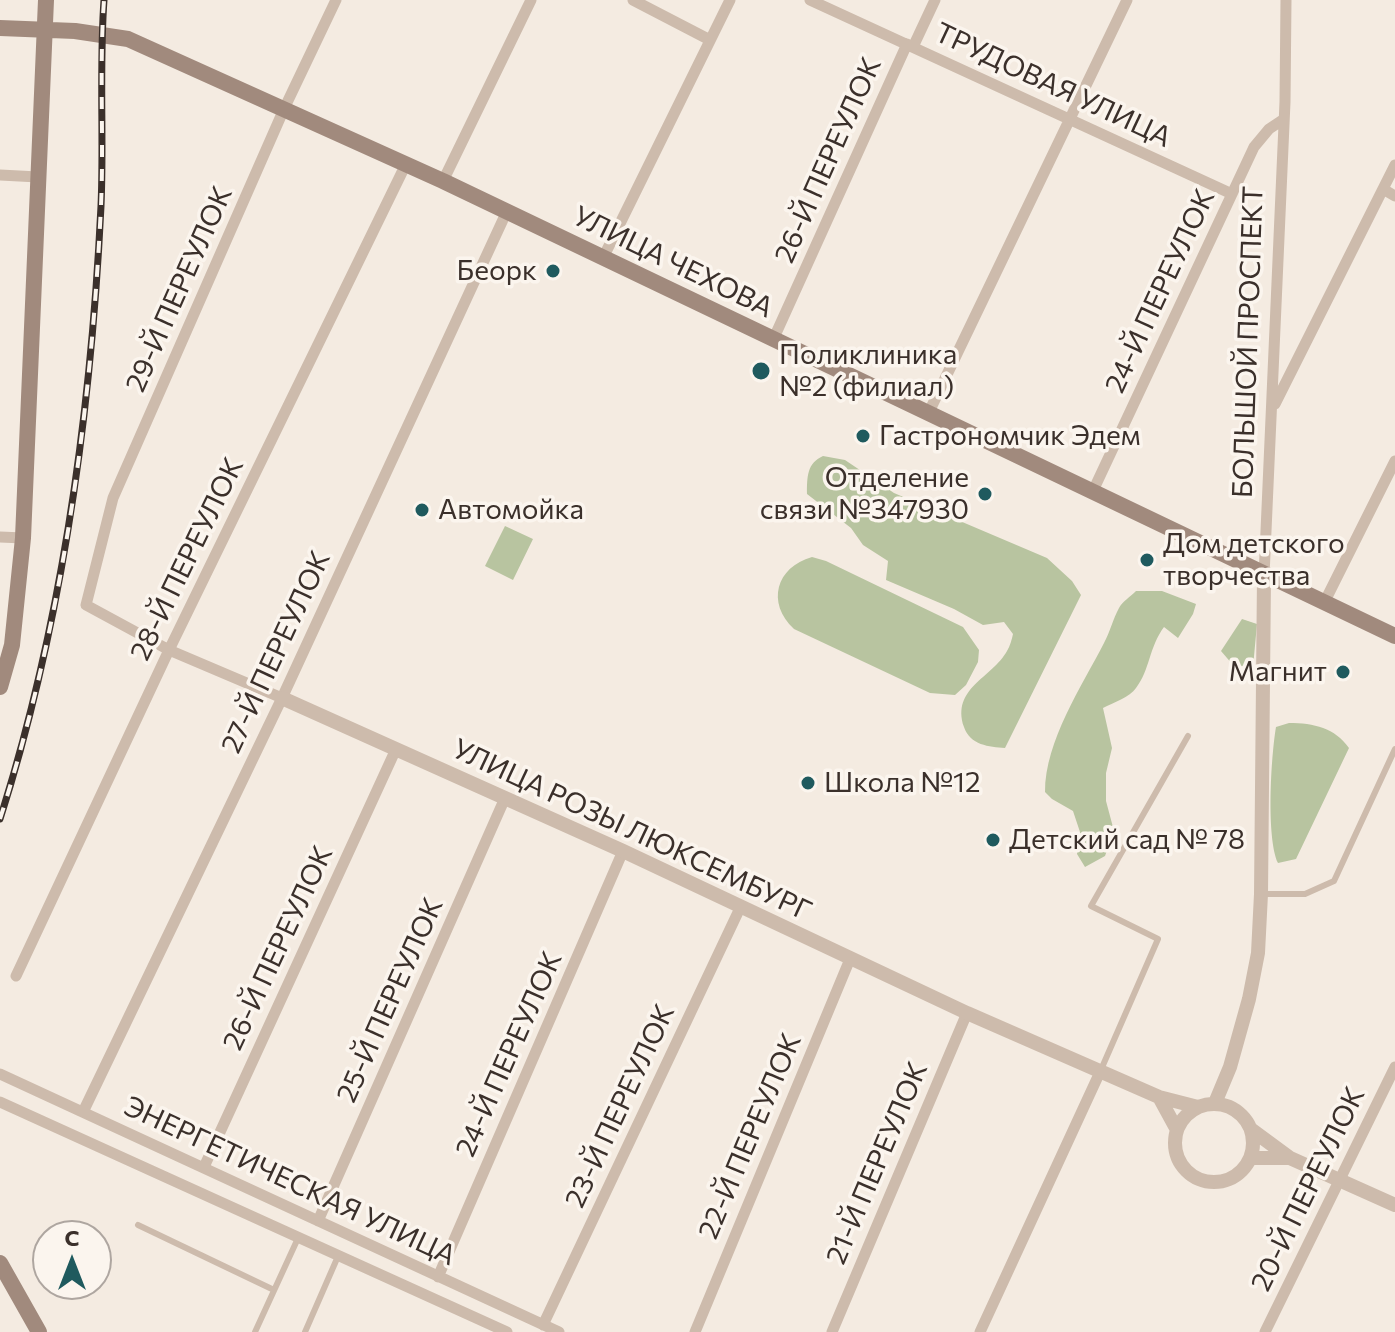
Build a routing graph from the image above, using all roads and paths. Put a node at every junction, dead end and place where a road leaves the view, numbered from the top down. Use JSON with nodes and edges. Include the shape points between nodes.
{"nodes":[{"id":1,"x":46,"y":0,"type":"edge"},
{"id":2,"x":336,"y":0,"type":"edge"},
{"id":3,"x":531,"y":0,"type":"edge"},
{"id":4,"x":633,"y":0,"type":"edge"},
{"id":5,"x":730,"y":0,"type":"edge"},
{"id":6,"x":810,"y":0,"type":"edge"},
{"id":7,"x":935,"y":0,"type":"edge"},
{"id":8,"x":1127,"y":0,"type":"edge"},
{"id":9,"x":1286,"y":0,"type":"edge"},
{"id":10,"x":0,"y":28,"type":"edge"},
{"id":11,"x":45,"y":29,"type":"junction"},
{"id":12,"x":710,"y":40,"type":"junction"},
{"id":13,"x":910,"y":46,"type":"junction"},
{"id":14,"x":284,"y":109,"type":"junction"},
{"id":15,"x":1284,"y":119,"type":"junction"},
{"id":16,"x":1071,"y":120,"type":"junction"},
{"id":17,"x":406,"y":164,"type":"junction"},
{"id":18,"x":1395,"y":165,"type":"edge"},
{"id":19,"x":0,"y":175,"type":"edge"},
{"id":20,"x":38,"y":177,"type":"junction"},
{"id":21,"x":443,"y":181,"type":"junction"},
{"id":22,"x":1383,"y":189,"type":"junction"},
{"id":23,"x":1232,"y":194,"type":"junction"},
{"id":24,"x":1395,"y":196,"type":"edge"},
{"id":25,"x":507,"y":211,"type":"junction"},
{"id":26,"x":603,"y":258,"type":"junction"},
{"id":27,"x":773,"y":340,"type":"junction"},
{"id":28,"x":1272,"y":409,"type":"junction"},
{"id":29,"x":928,"y":414,"type":"junction"},
{"id":30,"x":1395,"y":461,"type":"edge"},
{"id":31,"x":1092,"y":493,"type":"junction"},
{"id":32,"x":0,"y":537,"type":"edge"},
{"id":33,"x":23,"y":538,"type":"junction"},
{"id":34,"x":1264,"y":576,"type":"junction"},
{"id":35,"x":1324,"y":603,"type":"junction"},
{"id":36,"x":86,"y":605,"type":"joint"},
{"id":37,"x":1395,"y":636,"type":"edge"},
{"id":38,"x":169,"y":650,"type":"junction"},
{"id":39,"x":0,"y":687,"type":"edge"},
{"id":40,"x":282,"y":698,"type":"junction"},
{"id":41,"x":1188,"y":736,"type":"dead end"},
{"id":42,"x":396,"y":749,"type":"junction"},
{"id":43,"x":1395,"y":749,"type":"edge"},
{"id":44,"x":505,"y":798,"type":"junction"},
{"id":45,"x":623,"y":851,"type":"junction"},
{"id":46,"x":1261,"y":894,"type":"junction"},
{"id":47,"x":740,"y":908,"type":"junction"},
{"id":48,"x":850,"y":959,"type":"junction"},
{"id":49,"x":16,"y":976,"type":"dead end"},
{"id":50,"x":967,"y":1013,"type":"junction"},
{"id":51,"x":1230,"y":1067,"type":"junction"},
{"id":52,"x":1395,"y":1067,"type":"edge"},
{"id":53,"x":1100,"y":1072,"type":"junction"},
{"id":54,"x":0,"y":1074,"type":"edge"},
{"id":55,"x":1159,"y":1097,"type":"junction"},
{"id":56,"x":0,"y":1102,"type":"edge"},
{"id":57,"x":1215,"y":1103,"type":"junction"},
{"id":58,"x":1198,"y":1107,"type":"junction"},
{"id":59,"x":1233,"y":1108,"type":"junction"},
{"id":60,"x":83,"y":1112,"type":"junction"},
{"id":61,"x":1177,"y":1130,"type":"junction"},
{"id":62,"x":1252,"y":1130,"type":"junction"},
{"id":63,"x":1251,"y":1158,"type":"junction"},
{"id":64,"x":1290,"y":1158,"type":"junction"},
{"id":65,"x":204,"y":1167,"type":"junction"},
{"id":66,"x":1340,"y":1179,"type":"junction"},
{"id":67,"x":1395,"y":1205,"type":"edge"},
{"id":68,"x":318,"y":1221,"type":"junction"},
{"id":69,"x":138,"y":1225,"type":"dead end"},
{"id":70,"x":299,"y":1236,"type":"junction"},
{"id":71,"x":339,"y":1254,"type":"junction"},
{"id":72,"x":404,"y":1261,"type":"junction"},
{"id":73,"x":0,"y":1263,"type":"edge"},
{"id":74,"x":438,"y":1277,"type":"junction"},
{"id":75,"x":396,"y":1280,"type":"junction"},
{"id":76,"x":274,"y":1290,"type":"junction"},
{"id":77,"x":543,"y":1325,"type":"junction"},
{"id":78,"x":39,"y":1332,"type":"edge"},
{"id":79,"x":255,"y":1332,"type":"edge"},
{"id":80,"x":305,"y":1332,"type":"edge"},
{"id":81,"x":507,"y":1332,"type":"edge"},
{"id":82,"x":559,"y":1332,"type":"edge"},
{"id":83,"x":695,"y":1332,"type":"edge"},
{"id":84,"x":832,"y":1332,"type":"edge"},
{"id":85,"x":980,"y":1332,"type":"edge"},
{"id":86,"x":1265,"y":1332,"type":"edge"}],
"edges":[{"from":1,"to":11,"type":"main road"},
{"from":2,"to":14,"type":"street","name":"29-Й ПЕРЕУЛОК"},
{"from":3,"to":21,"type":"street"},
{"from":4,"to":12,"type":"street"},
{"from":5,"to":12,"type":"street"},
{"from":6,"to":13,"type":"street","name":"ТРУДОВАЯ УЛИЦА"},
{"from":7,"to":13,"type":"street","name":"26-Й ПЕРЕУЛОК"},
{"from":8,"to":16,"type":"street"},
{"from":9,"to":15,"type":"street","name":"БОЛЬШОЙ ПРОСПЕКТ"},
{"from":10,"to":11,"type":"main road","name":"УЛИЦА ЧЕХОВА"},
{"from":11,"to":14,"type":"main road","name":"УЛИЦА ЧЕХОВА","via":[[128,39]]},
{"from":11,"to":20,"type":"main road"},
{"from":12,"to":26,"type":"street"},
{"from":13,"to":16,"type":"street","name":"ТРУДОВАЯ УЛИЦА"},
{"from":13,"to":27,"type":"street","name":"26-Й ПЕРЕУЛОК"},
{"from":14,"to":17,"type":"main road","name":"УЛИЦА ЧЕХОВА"},
{"from":14,"to":36,"type":"street","name":"29-Й ПЕРЕУЛОК","via":[[113,498]]},
{"from":15,"to":23,"type":"street","name":"24-Й ПЕРЕУЛОК","via":[[1254,147]]},
{"from":15,"to":28,"type":"street","name":"БОЛЬШОЙ ПРОСПЕКТ"},
{"from":16,"to":23,"type":"street","name":"ТРУДОВАЯ УЛИЦА"},
{"from":16,"to":29,"type":"street"},
{"from":17,"to":21,"type":"main road","name":"УЛИЦА ЧЕХОВА"},
{"from":17,"to":38,"type":"street","name":"28-Й ПЕРЕУЛОК"},
{"from":18,"to":22,"type":"street"},
{"from":19,"to":20,"type":"street"},
{"from":20,"to":33,"type":"main road"},
{"from":21,"to":25,"type":"main road","name":"УЛИЦА ЧЕХОВА"},
{"from":22,"to":24,"type":"street"},
{"from":22,"to":28,"type":"street"},
{"from":23,"to":31,"type":"street","name":"24-Й ПЕРЕУЛОК"},
{"from":25,"to":26,"type":"main road","name":"УЛИЦА ЧЕХОВА"},
{"from":25,"to":40,"type":"street","name":"27-Й ПЕРЕУЛОК"},
{"from":26,"to":27,"type":"main road","name":"УЛИЦА ЧЕХОВА"},
{"from":27,"to":29,"type":"main road","name":"УЛИЦА ЧЕХОВА"},
{"from":28,"to":34,"type":"street","name":"БОЛЬШОЙ ПРОСПЕКТ"},
{"from":29,"to":31,"type":"main road","name":"УЛИЦА ЧЕХОВА"},
{"from":30,"to":35,"type":"street"},
{"from":31,"to":34,"type":"main road","name":"УЛИЦА ЧЕХОВА"},
{"from":32,"to":33,"type":"street"},
{"from":33,"to":39,"type":"main road","via":[[12,645]]},
{"from":34,"to":35,"type":"main road","name":"УЛИЦА ЧЕХОВА"},
{"from":34,"to":46,"type":"street","name":"БОЛЬШОЙ ПРОСПЕКТ"},
{"from":35,"to":37,"type":"main road","name":"УЛИЦА ЧЕХОВА"},
{"from":36,"to":38,"type":"street","name":"УЛИЦА РОЗЫ ЛЮКСЕМБУРГ"},
{"from":38,"to":40,"type":"street","name":"УЛИЦА РОЗЫ ЛЮКСЕМБУРГ"},
{"from":38,"to":49,"type":"street","name":"28-Й ПЕРЕУЛОК"},
{"from":40,"to":42,"type":"street","name":"УЛИЦА РОЗЫ ЛЮКСЕМБУРГ"},
{"from":40,"to":60,"type":"street","name":"27-Й ПЕРЕУЛОК"},
{"from":41,"to":53,"type":"lane","via":[[1091,906],[1158,939]]},
{"from":42,"to":44,"type":"street","name":"УЛИЦА РОЗЫ ЛЮКСЕМБУРГ"},
{"from":42,"to":65,"type":"street","name":"26-Й ПЕРЕУЛОК"},
{"from":43,"to":46,"type":"lane","via":[[1334,881],[1305,894]]},
{"from":44,"to":45,"type":"street","name":"УЛИЦА РОЗЫ ЛЮКСЕМБУРГ"},
{"from":44,"to":68,"type":"street","name":"25-Й ПЕРЕУЛОК"},
{"from":45,"to":47,"type":"street","name":"УЛИЦА РОЗЫ ЛЮКСЕМБУРГ"},
{"from":45,"to":74,"type":"street","name":"24-Й ПЕРЕУЛОК"},
{"from":46,"to":51,"type":"street","name":"БОЛЬШОЙ ПРОСПЕКТ","via":[[1258,953]]},
{"from":47,"to":48,"type":"street","name":"УЛИЦА РОЗЫ ЛЮКСЕМБУРГ"},
{"from":47,"to":77,"type":"street","name":"23-Й ПЕРЕУЛОК"},
{"from":48,"to":50,"type":"street","name":"УЛИЦА РОЗЫ ЛЮКСЕМБУРГ"},
{"from":48,"to":83,"type":"street","name":"22-Й ПЕРЕУЛОК"},
{"from":50,"to":53,"type":"street","name":"УЛИЦА РОЗЫ ЛЮКСЕМБУРГ"},
{"from":50,"to":84,"type":"street","name":"21-Й ПЕРЕУЛОК"},
{"from":51,"to":57,"type":"street","name":"БОЛЬШОЙ ПРОСПЕКТ"},
{"from":51,"to":59,"type":"street","name":"БОЛЬШОЙ ПРОСПЕКТ"},
{"from":52,"to":66,"type":"street","name":"20-Й ПЕРЕУЛОК"},
{"from":53,"to":55,"type":"street","name":"УЛИЦА РОЗЫ ЛЮКСЕМБУРГ"},
{"from":53,"to":85,"type":"street"},
{"from":54,"to":60,"type":"street","name":"ЭНЕРГЕТИЧЕСКАЯ УЛИЦА"},
{"from":55,"to":58,"type":"street","name":"УЛИЦА РОЗЫ ЛЮКСЕМБУРГ"},
{"from":55,"to":61,"type":"street"},
{"from":56,"to":70,"type":"street"},
{"from":57,"to":58,"type":"street","name":"УЛИЦА РОЗЫ ЛЮКСЕМБУРГ"},
{"from":57,"to":59,"type":"street","name":"УЛИЦА РОЗЫ ЛЮКСЕМБУРГ"},
{"from":58,"to":61,"type":"street"},
{"from":59,"to":62,"type":"street"},
{"from":60,"to":65,"type":"street","name":"ЭНЕРГЕТИЧЕСКАЯ УЛИЦА"},
{"from":61,"to":63,"type":"street","via":[[1176,1153],[1194,1177],[1223,1182],[1242,1172]]},
{"from":62,"to":63,"type":"street"},
{"from":62,"to":64,"type":"street"},
{"from":63,"to":64,"type":"street"},
{"from":64,"to":66,"type":"street"},
{"from":65,"to":68,"type":"street","name":"ЭНЕРГЕТИЧЕСКАЯ УЛИЦА"},
{"from":66,"to":67,"type":"street"},
{"from":66,"to":86,"type":"street","name":"20-Й ПЕРЕУЛОК"},
{"from":68,"to":72,"type":"street","name":"ЭНЕРГЕТИЧЕСКАЯ УЛИЦА"},
{"from":69,"to":76,"type":"lane"},
{"from":70,"to":71,"type":"street"},
{"from":70,"to":76,"type":"lane"},
{"from":71,"to":75,"type":"street"},
{"from":71,"to":80,"type":"lane"},
{"from":72,"to":74,"type":"street","name":"ЭНЕРГЕТИЧЕСКАЯ УЛИЦА"},
{"from":72,"to":75,"type":"street"},
{"from":73,"to":78,"type":"main road"},
{"from":74,"to":77,"type":"street","name":"ЭНЕРГЕТИЧЕСКАЯ УЛИЦА"},
{"from":75,"to":81,"type":"street"},
{"from":76,"to":79,"type":"lane"},
{"from":77,"to":82,"type":"street","name":"ЭНЕРГЕТИЧЕСКАЯ УЛИЦА"}]}
